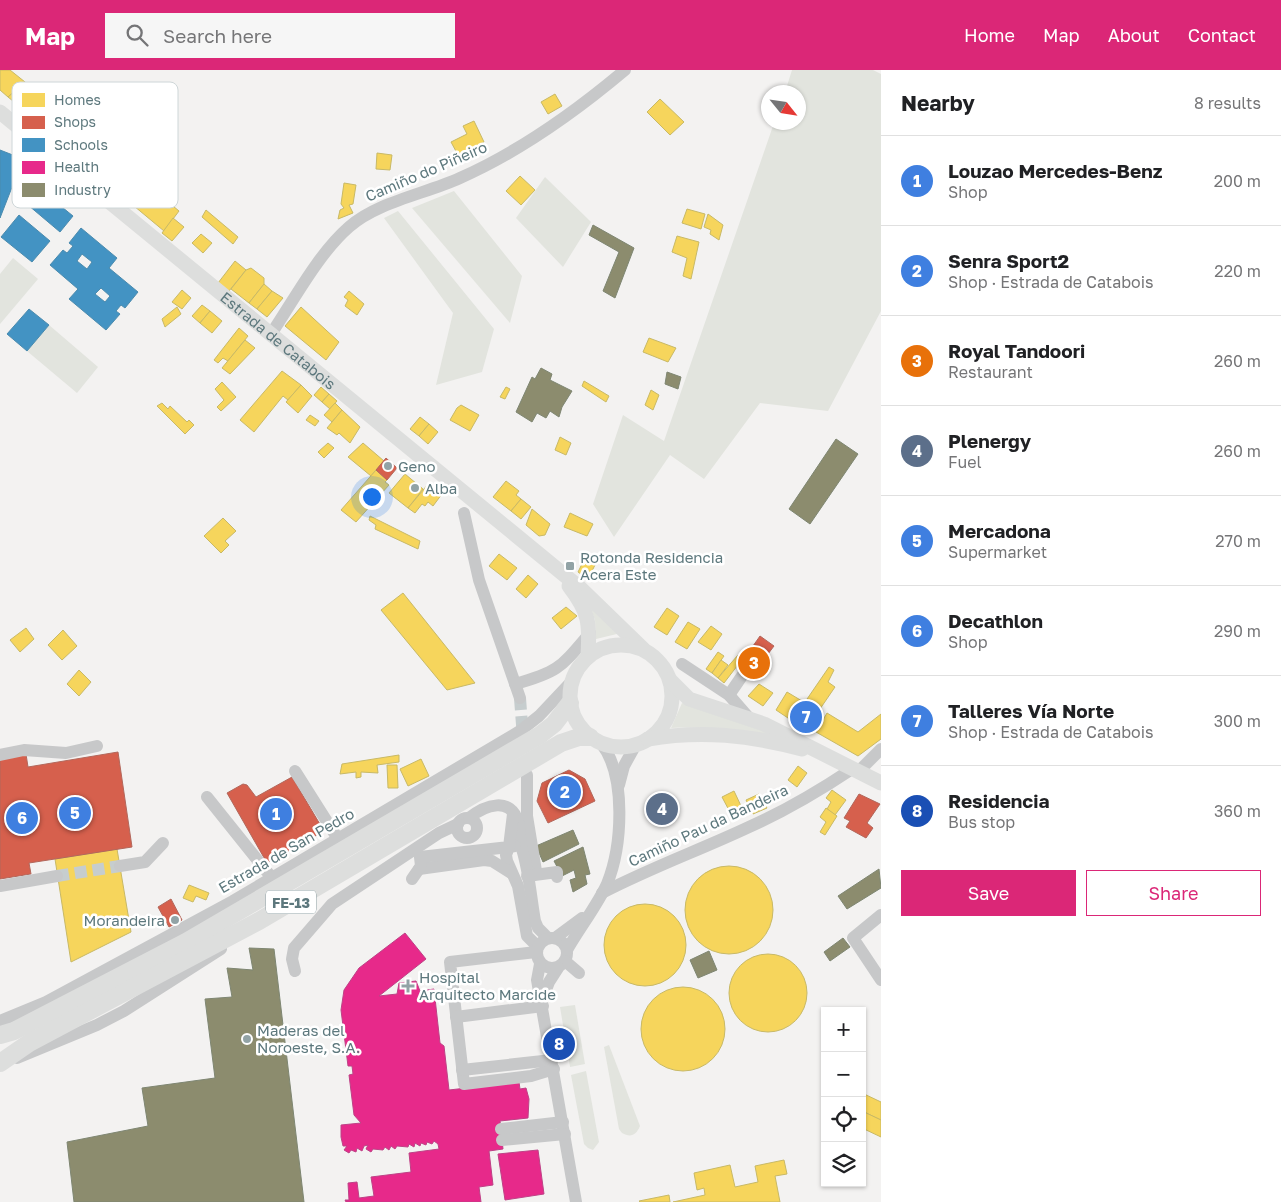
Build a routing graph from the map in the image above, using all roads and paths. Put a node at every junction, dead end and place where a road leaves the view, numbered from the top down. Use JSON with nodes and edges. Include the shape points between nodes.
{"nodes":[{"id":1,"x":625,"y":70,"type":"edge"},
{"id":2,"x":0,"y":112,"type":"edge"},
{"id":3,"x":12,"y":122,"type":"edge"},
{"id":4,"x":117,"y":208,"type":"edge"},
{"id":5,"x":271,"y":334,"type":"junction"},
{"id":6,"x":464,"y":513,"type":"dead end"},
{"id":7,"x":556,"y":569,"type":"junction"},
{"id":8,"x":590,"y":633,"type":"junction"},
{"id":9,"x":643,"y":649,"type":"junction"},
{"id":10,"x":588,"y":655,"type":"junction"},
{"id":11,"x":682,"y":664,"type":"dead end"},
{"id":12,"x":742,"y":676,"type":"dead end"},
{"id":13,"x":670,"y":680,"type":"junction"},
{"id":14,"x":572,"y":681,"type":"junction"},
{"id":15,"x":515,"y":684,"type":"junction"},
{"id":16,"x":729,"y":695,"type":"junction"},
{"id":17,"x":520,"y":698,"type":"tunnel mouth"},
{"id":18,"x":567,"y":708,"type":"junction"},
{"id":19,"x":749,"y":718,"type":"junction"},
{"id":20,"x":590,"y":739,"type":"junction"},
{"id":21,"x":641,"y":742,"type":"junction"},
{"id":22,"x":97,"y":746,"type":"dead end"},
{"id":23,"x":881,"y":749,"type":"edge"},
{"id":24,"x":0,"y":755,"type":"edge"},
{"id":25,"x":822,"y":755,"type":"junction"},
{"id":26,"x":855,"y":770,"type":"junction"},
{"id":27,"x":295,"y":771,"type":"dead end"},
{"id":28,"x":527,"y":775,"type":"dead end"},
{"id":29,"x":881,"y":783,"type":"edge"},
{"id":30,"x":618,"y":790,"type":"junction"},
{"id":31,"x":207,"y":798,"type":"dead end"},
{"id":32,"x":338,"y":839,"type":"junction"},
{"id":33,"x":164,"y":843,"type":"dead end"},
{"id":34,"x":515,"y":848,"type":"junction"},
{"id":35,"x":120,"y":866,"type":"tunnel mouth"},
{"id":36,"x":509,"y":867,"type":"junction"},
{"id":37,"x":531,"y":874,"type":"junction"},
{"id":38,"x":57,"y":876,"type":"tunnel mouth"},
{"id":39,"x":272,"y":878,"type":"junction"},
{"id":40,"x":558,"y":878,"type":"dead end"},
{"id":41,"x":0,"y":886,"type":"edge"},
{"id":42,"x":602,"y":893,"type":"junction"},
{"id":43,"x":588,"y":914,"type":"junction"},
{"id":44,"x":881,"y":916,"type":"edge"},
{"id":45,"x":552,"y":938,"type":"junction"},
{"id":46,"x":538,"y":954,"type":"junction"},
{"id":47,"x":563,"y":960,"type":"junction"},
{"id":48,"x":295,"y":971,"type":"dead end"},
{"id":49,"x":579,"y":973,"type":"dead end"},
{"id":50,"x":881,"y":980,"type":"edge"},
{"id":51,"x":542,"y":1003,"type":"junction"},
{"id":52,"x":456,"y":1017,"type":"junction"},
{"id":53,"x":0,"y":1021,"type":"edge"},
{"id":54,"x":0,"y":1035,"type":"edge"},
{"id":55,"x":0,"y":1063,"type":"edge"},
{"id":56,"x":553,"y":1065,"type":"junction"},
{"id":57,"x":564,"y":1128,"type":"junction"},
{"id":58,"x":501,"y":1135,"type":"dead end"},
{"id":59,"x":576,"y":1202,"type":"edge"}],
"edges":[{"from":1,"to":5,"type":"street","name":"Camiño do Piñeiro","via":[[554,126],[489,165],[365,214],[329,248]]},
{"from":2,"to":3,"type":"main road","name":"Estrada de Catabois"},
{"from":4,"to":5,"type":"main road","name":"Estrada de Catabois"},
{"from":5,"to":7,"type":"main road","name":"Estrada de Catabois"},
{"from":6,"to":15,"type":"street","via":[[479,580]]},
{"from":7,"to":8,"type":"main road","name":"Estrada de Catabois","via":[[582,603]]},
{"from":7,"to":9,"type":"main road","name":"Estrada de Catabois","via":[[596,601]]},
{"from":8,"to":10,"type":"main road","name":"Estrada de Catabois"},
{"from":8,"to":15,"type":"street","via":[[561,667],[542,677]]},
{"from":9,"to":10,"type":"main road","name":"Estrada de Catabois","via":[[616,644]]},
{"from":9,"to":13,"type":"main road","name":"Estrada de Catabois","via":[[664,667]]},
{"from":10,"to":14,"type":"main road","name":"Estrada de Catabois"},
{"from":11,"to":16,"type":"street"},
{"from":12,"to":16,"type":"street"},
{"from":13,"to":19,"type":"main road","name":"Estrada de Catabois","via":[[689,699]]},
{"from":13,"to":21,"type":"main road","via":[[672,694],[665,722]]},
{"from":14,"to":18,"type":"main road","name":"Estrada de Catabois"},
{"from":14,"to":32,"type":"street","name":"Estrada de San Pedro","via":[[520,731]]},
{"from":15,"to":17,"type":"street"},
{"from":16,"to":19,"type":"street"},
{"from":18,"to":20,"type":"main road","name":"Estrada de Catabois"},
{"from":18,"to":54,"type":"highway","number":"FE-13","via":[[540,735],[186,942],[14,1031]]},
{"from":19,"to":25,"type":"main road","name":"Estrada de Catabois","via":[[802,741]]},
{"from":20,"to":21,"type":"main road","name":"Estrada de Catabois","via":[[618,747]]},
{"from":20,"to":30,"type":"street","via":[[609,753]]},
{"from":20,"to":55,"type":"highway","number":"FE-13","via":[[553,748],[259,921],[29,1043]]},
{"from":21,"to":25,"type":"main road","name":"Estrada de Catabois","via":[[670,735],[728,734],[772,741]]},
{"from":21,"to":30,"type":"street","via":[[624,766]]},
{"from":22,"to":24,"type":"street","via":[[66,753],[24,750]]},
{"from":23,"to":26,"type":"street","name":"Camiño Pau da Bandeira"},
{"from":25,"to":26,"type":"main road","name":"Estrada de Catabois"},
{"from":26,"to":29,"type":"main road","name":"Estrada de Catabois"},
{"from":26,"to":42,"type":"street","name":"Camiño Pau da Bandeira","via":[[756,824]]},
{"from":27,"to":32,"type":"street"},
{"from":28,"to":37,"type":"street"},
{"from":30,"to":42,"type":"street","via":[[615,856]]},
{"from":31,"to":39,"type":"street"},
{"from":32,"to":39,"type":"street","name":"Estrada de San Pedro"},
{"from":33,"to":35,"type":"street","via":[[144,862]]},
{"from":34,"to":36,"type":"street","via":[[506,855]]},
{"from":34,"to":36,"type":"street","via":[[418,867],[483,855],[492,855]]},
{"from":34,"to":37,"type":"street"},
{"from":34,"to":48,"type":"street","via":[[520,828],[509,809],[494,804],[487,806],[466,825],[428,842],[332,904],[294,948]]},
{"from":36,"to":46,"type":"street","via":[[520,892],[528,936]]},
{"from":37,"to":40,"type":"street","via":[[557,872]]},
{"from":37,"to":45,"type":"street","via":[[535,921],[538,928]]},
{"from":38,"to":41,"type":"street"},
{"from":39,"to":53,"type":"street","name":"Estrada de San Pedro","via":[[46,1002]]},
{"from":42,"to":43,"type":"street"},
{"from":43,"to":45,"type":"street"},
{"from":43,"to":47,"type":"street"},
{"from":44,"to":50,"type":"street","via":[[853,938]]},
{"from":45,"to":46,"type":"street"},
{"from":45,"to":47,"type":"street","via":[[565,944]]},
{"from":46,"to":47,"type":"street","via":[[546,968]]},
{"from":46,"to":51,"type":"street","via":[[537,980]]},
{"from":46,"to":52,"type":"street","via":[[450,962]]},
{"from":47,"to":49,"type":"street"},
{"from":47,"to":51,"type":"street","via":[[548,982]]},
{"from":51,"to":52,"type":"street"},
{"from":51,"to":56,"type":"street"},
{"from":52,"to":56,"type":"street","via":[[464,1084],[531,1076]]},
{"from":56,"to":57,"type":"street"},
{"from":57,"to":58,"type":"street"},
{"from":57,"to":59,"type":"street"}]}
